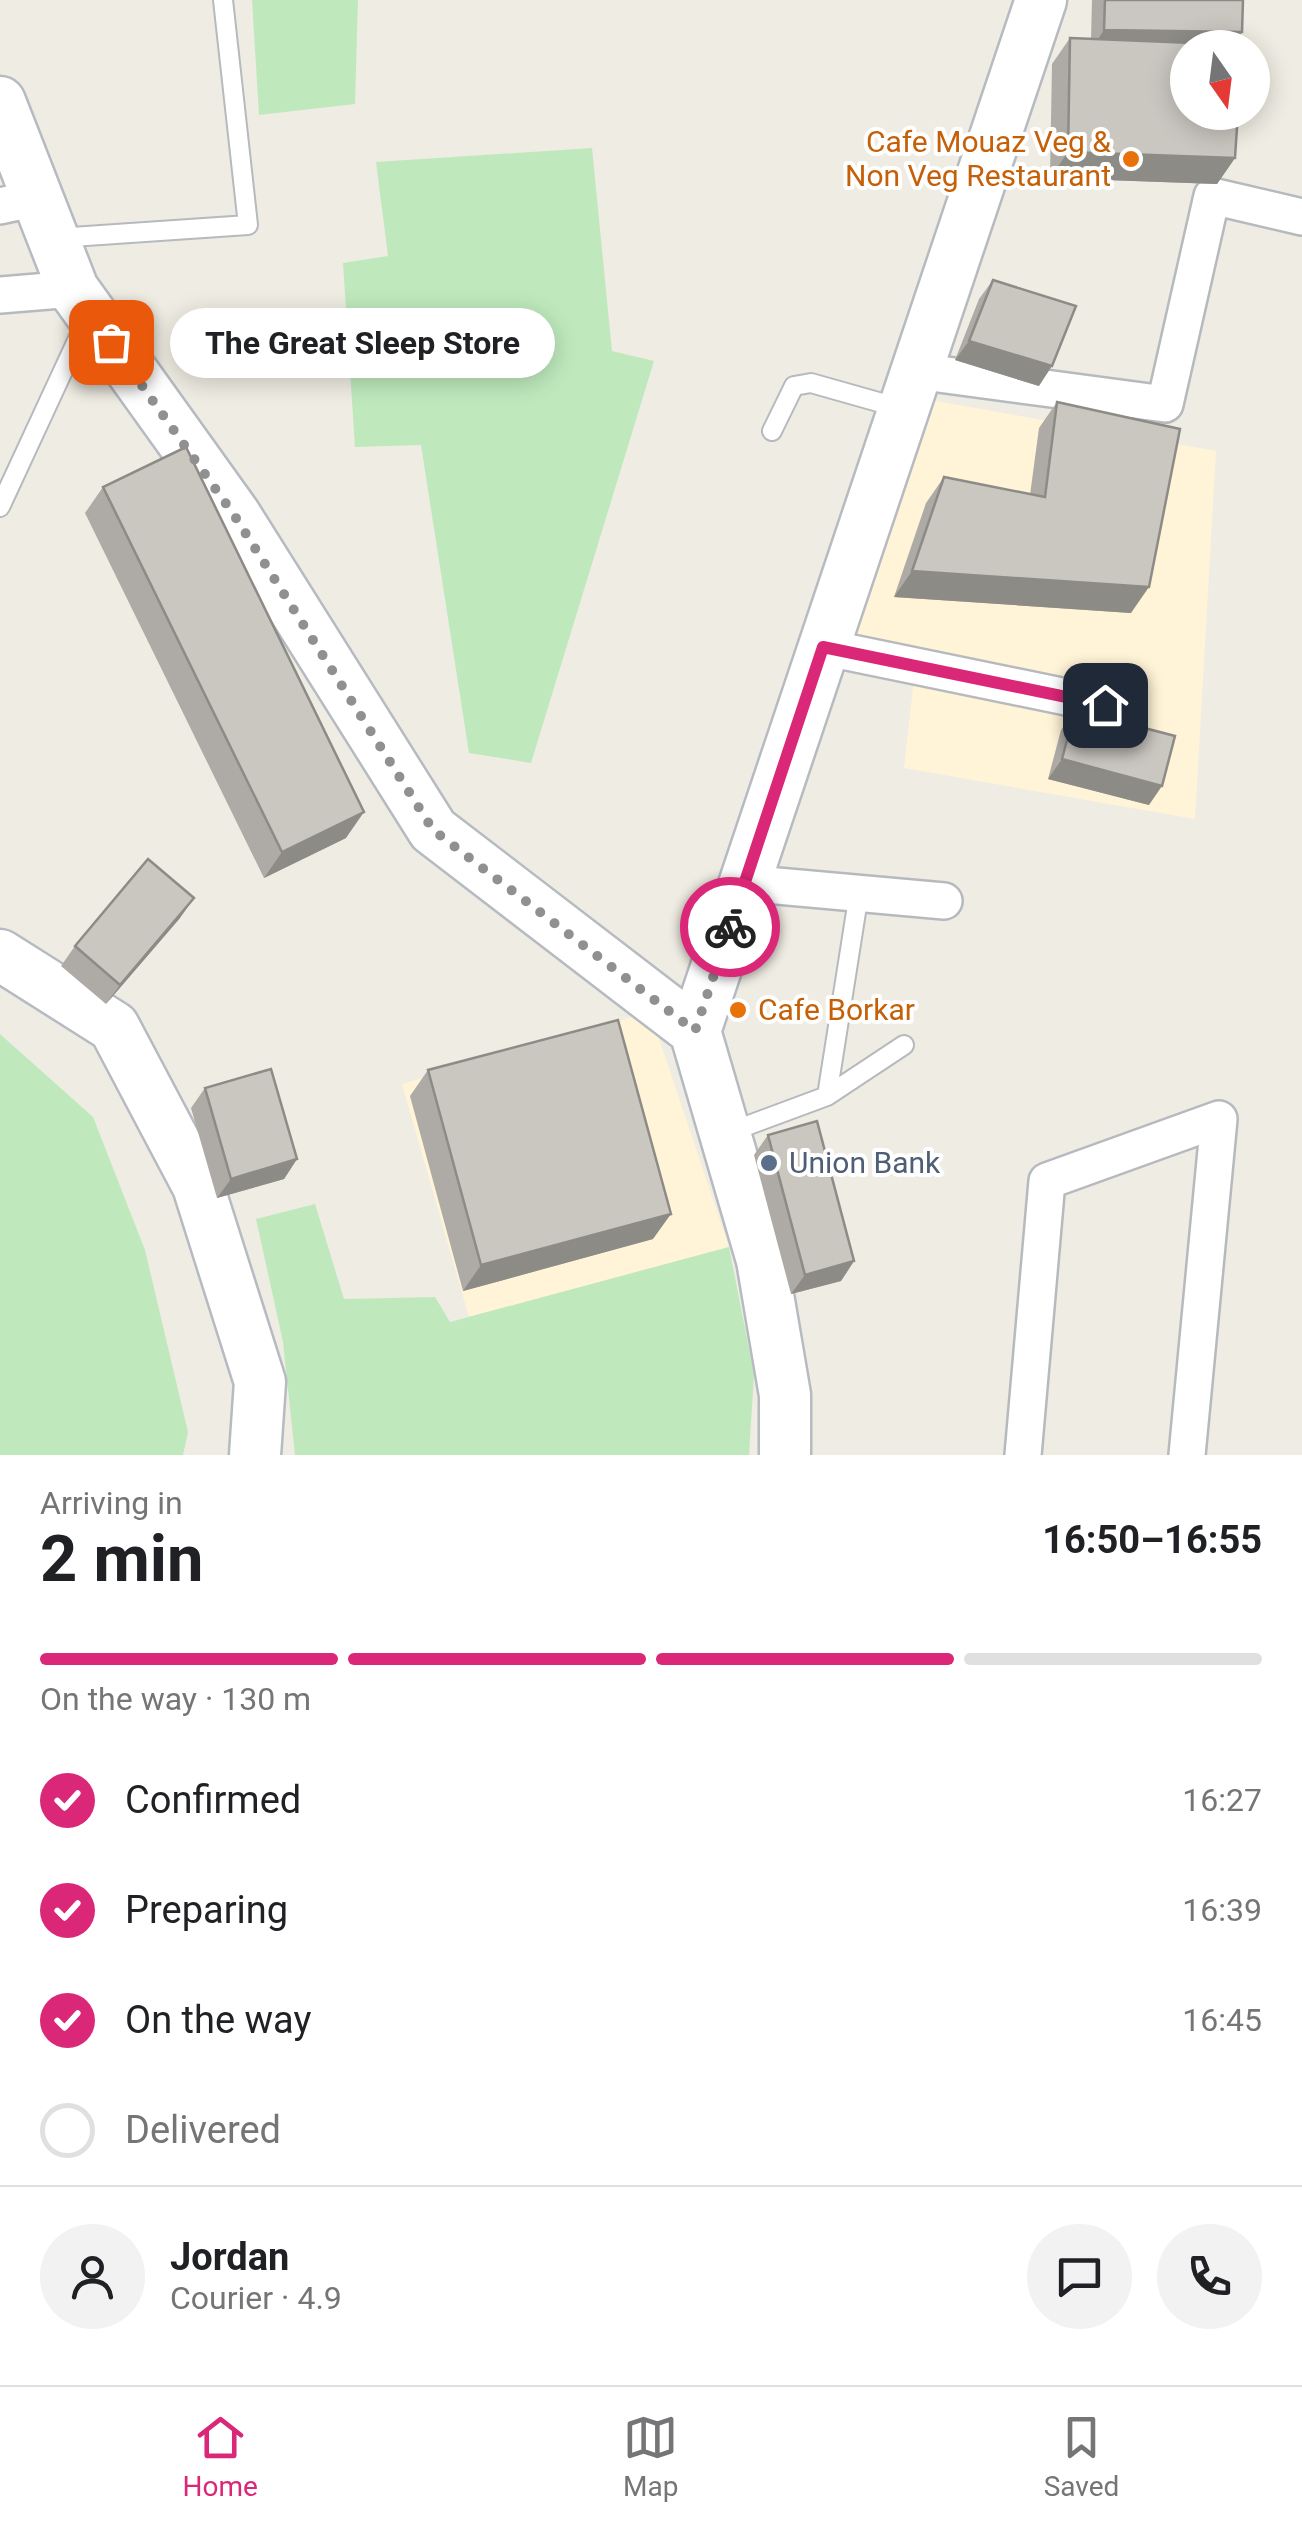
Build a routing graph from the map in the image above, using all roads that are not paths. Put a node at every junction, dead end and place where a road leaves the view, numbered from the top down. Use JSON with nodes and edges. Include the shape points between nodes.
{"nodes":[{"id":1,"x":223,"y":0,"type":"edge"},
{"id":2,"x":1040,"y":0,"type":"edge"},
{"id":3,"x":0,"y":102,"type":"edge"},
{"id":4,"x":29,"y":214,"type":"edge"},
{"id":5,"x":1302,"y":217,"type":"edge"},
{"id":6,"x":0,"y":295,"type":"edge"},
{"id":7,"x":82,"y":301,"type":"junction"},
{"id":8,"x":910,"y":390,"type":"junction"},
{"id":9,"x":772,"y":431,"type":"dead end"},
{"id":10,"x":0,"y":508,"type":"edge"},
{"id":11,"x":823,"y":647,"type":"junction"},
{"id":12,"x":1105,"y":705,"type":"dead end"},
{"id":13,"x":744,"y":883,"type":"junction"},
{"id":14,"x":859,"y":893,"type":"junction"},
{"id":15,"x":944,"y":900,"type":"dead end"},
{"id":16,"x":0,"y":955,"type":"edge"},
{"id":17,"x":695,"y":1031,"type":"junction"},
{"id":18,"x":904,"y":1044,"type":"dead end"},
{"id":19,"x":827,"y":1096,"type":"junction"},
{"id":20,"x":725,"y":1134,"type":"junction"},
{"id":21,"x":255,"y":1455,"type":"edge"},
{"id":22,"x":784,"y":1455,"type":"edge"},
{"id":23,"x":1023,"y":1455,"type":"edge"},
{"id":24,"x":1186,"y":1455,"type":"edge"}],
"edges":[{"from":1,"to":4,"type":"lane","via":[[248,225]]},
{"from":2,"to":8,"type":"main road"},
{"from":3,"to":4,"type":"main road"},
{"from":4,"to":7,"type":"main road"},
{"from":5,"to":8,"type":"street","via":[[1212,196],[1165,404]]},
{"from":6,"to":7,"type":"street"},
{"from":7,"to":10,"type":"lane"},
{"from":7,"to":17,"type":"main road","via":[[234,515],[433,830]]},
{"from":8,"to":9,"type":"lane","via":[[794,386]]},
{"from":8,"to":11,"type":"main road"},
{"from":11,"to":12,"type":"street"},
{"from":11,"to":13,"type":"main road"},
{"from":13,"to":14,"type":"street"},
{"from":13,"to":17,"type":"main road"},
{"from":14,"to":15,"type":"street"},
{"from":14,"to":19,"type":"lane"},
{"from":16,"to":21,"type":"main road","via":[[114,1028],[198,1186],[260,1382]]},
{"from":17,"to":20,"type":"main road"},
{"from":18,"to":19,"type":"lane"},
{"from":19,"to":20,"type":"lane"},
{"from":20,"to":22,"type":"main road","via":[[762,1260],[785,1395]]},
{"from":23,"to":24,"type":"street","via":[[1047,1181],[1219,1119]]}]}
